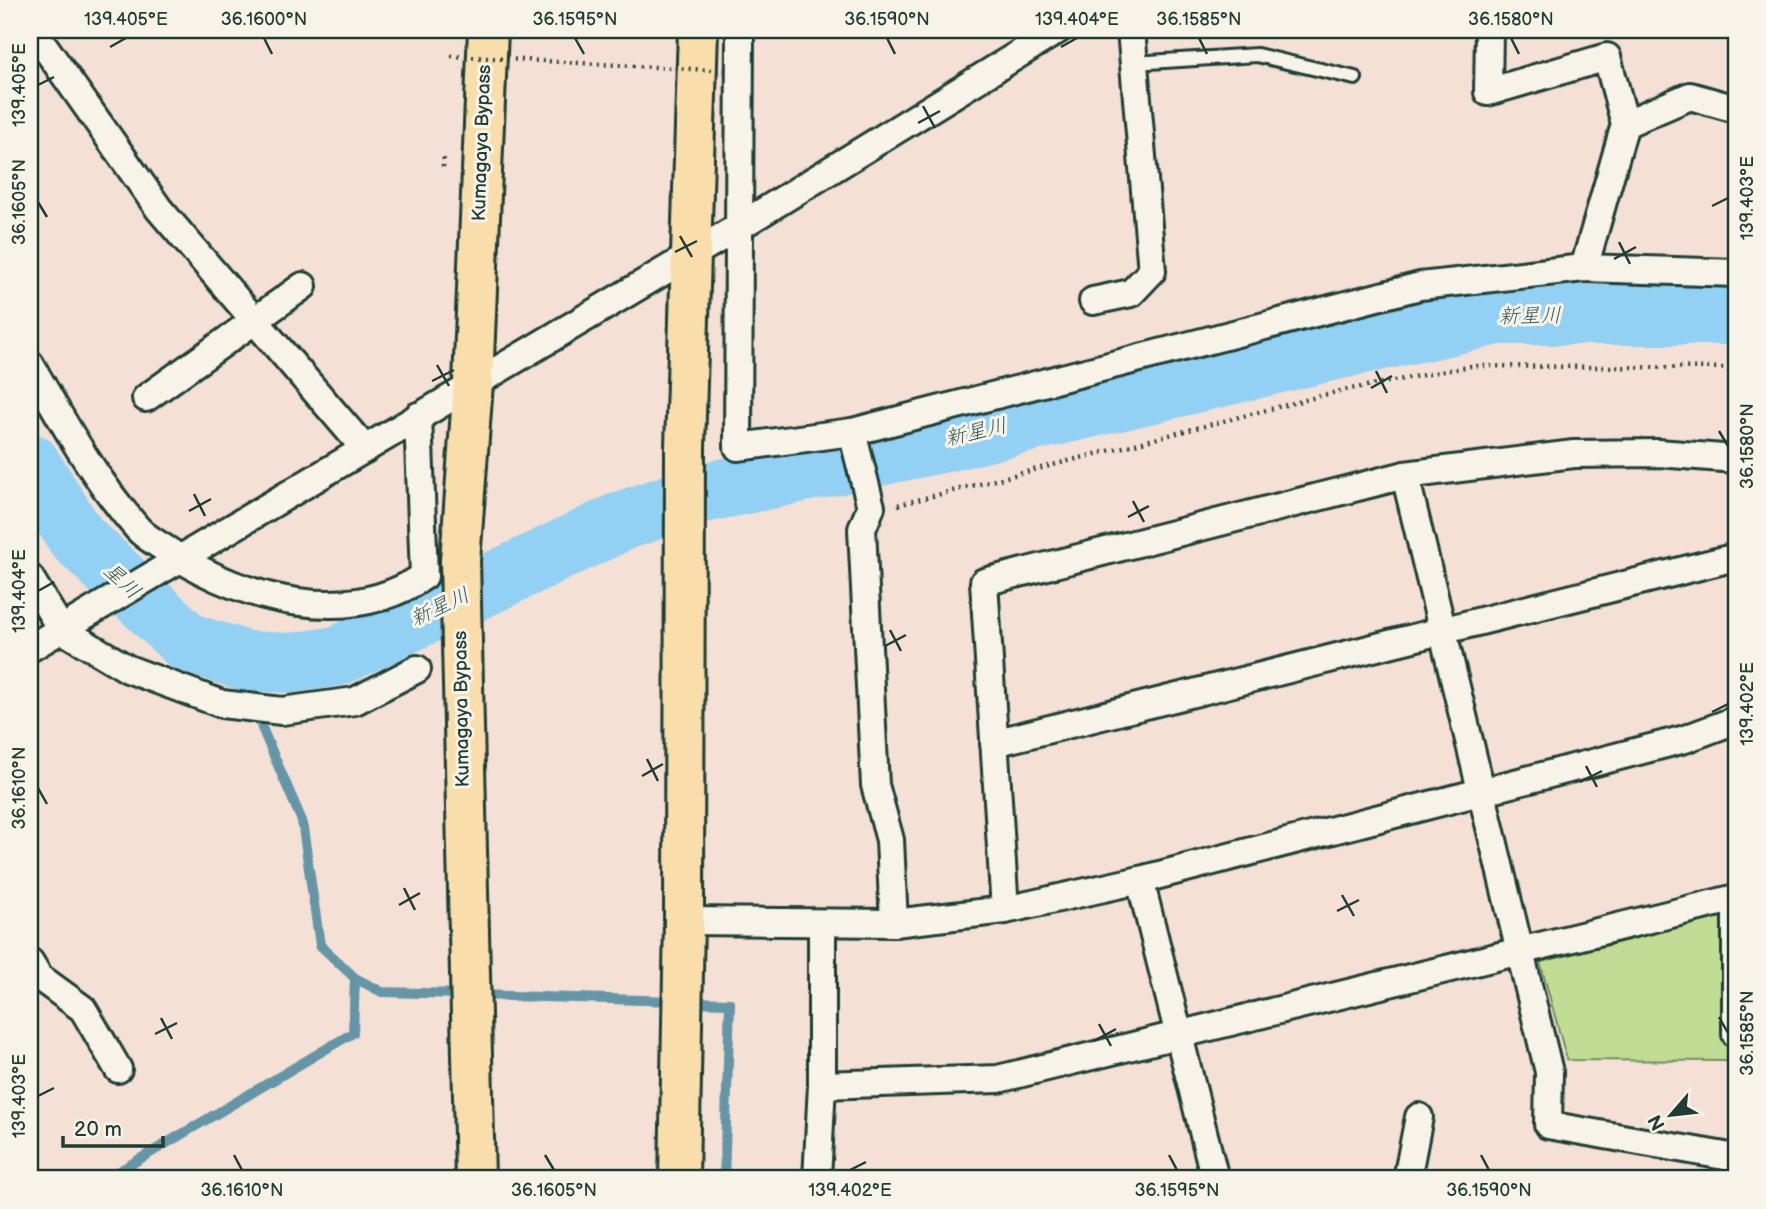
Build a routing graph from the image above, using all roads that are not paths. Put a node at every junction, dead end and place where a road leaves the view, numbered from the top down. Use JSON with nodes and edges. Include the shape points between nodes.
{"nodes":[{"id":1,"x":33,"y":30,"type":"edge"},
{"id":2,"x":488,"y":30,"type":"edge"},
{"id":3,"x":514,"y":30,"type":"edge"},
{"id":4,"x":698,"y":30,"type":"edge"},
{"id":5,"x":740,"y":30,"type":"edge"},
{"id":6,"x":1058,"y":30,"type":"edge"},
{"id":7,"x":1131,"y":30,"type":"edge"},
{"id":8,"x":1489,"y":30,"type":"edge"},
{"id":9,"x":1134,"y":63,"type":"junction"},
{"id":10,"x":1355,"y":78,"type":"dead end"},
{"id":11,"x":484,"y":107,"type":"junction"},
{"id":12,"x":1736,"y":109,"type":"edge"},
{"id":13,"x":1625,"y":124,"type":"junction"},
{"id":14,"x":740,"y":226,"type":"junction"},
{"id":15,"x":690,"y":255,"type":"junction"},
{"id":16,"x":1584,"y":268,"type":"junction"},
{"id":17,"x":1736,"y":273,"type":"edge"},
{"id":18,"x":303,"y":286,"type":"dead end"},
{"id":19,"x":1093,"y":301,"type":"dead end"},
{"id":20,"x":255,"y":320,"type":"junction"},
{"id":21,"x":30,"y":365,"type":"edge"},
{"id":22,"x":473,"y":383,"type":"junction"},
{"id":23,"x":146,"y":398,"type":"dead end"},
{"id":24,"x":418,"y":416,"type":"junction"},
{"id":25,"x":852,"y":433,"type":"junction"},
{"id":26,"x":365,"y":449,"type":"junction"},
{"id":27,"x":1736,"y":459,"type":"edge"},
{"id":28,"x":1405,"y":475,"type":"junction"},
{"id":29,"x":1736,"y":557,"type":"edge"},
{"id":30,"x":183,"y":559,"type":"junction"},
{"id":31,"x":30,"y":578,"type":"edge"},
{"id":32,"x":61,"y":629,"type":"junction"},
{"id":33,"x":1443,"y":632,"type":"junction"},
{"id":34,"x":30,"y":648,"type":"edge"},
{"id":35,"x":417,"y":669,"type":"dead end"},
{"id":36,"x":1736,"y":720,"type":"edge"},
{"id":37,"x":994,"y":743,"type":"junction"},
{"id":38,"x":1482,"y":791,"type":"junction"},
{"id":39,"x":1140,"y":880,"type":"junction"},
{"id":40,"x":1004,"y":910,"type":"junction"},
{"id":41,"x":684,"y":920,"type":"junction"},
{"id":42,"x":822,"y":923,"type":"junction"},
{"id":43,"x":894,"y":923,"type":"junction"},
{"id":44,"x":1522,"y":951,"type":"junction"},
{"id":45,"x":30,"y":962,"type":"edge"},
{"id":46,"x":1736,"y":1024,"type":"edge"},
{"id":47,"x":1736,"y":1034,"type":"edge"},
{"id":48,"x":1178,"y":1037,"type":"junction"},
{"id":49,"x":118,"y":1069,"type":"dead end"},
{"id":50,"x":822,"y":1085,"type":"junction"},
{"id":51,"x":1419,"y":1116,"type":"dead end"},
{"id":52,"x":1736,"y":1158,"type":"edge"},
{"id":53,"x":475,"y":1179,"type":"edge"},
{"id":54,"x":679,"y":1179,"type":"edge"},
{"id":55,"x":817,"y":1179,"type":"edge"},
{"id":56,"x":1215,"y":1179,"type":"edge"},
{"id":57,"x":1407,"y":1179,"type":"edge"}],
"edges":[{"from":1,"to":20,"type":"street","via":[[159,209]]},
{"from":2,"to":11,"type":"highway","name":"Kumagaya Bypass"},
{"from":3,"to":11,"type":"highway","via":[[509,75]]},
{"from":4,"to":15,"type":"highway"},
{"from":5,"to":14,"type":"street"},
{"from":6,"to":14,"type":"street"},
{"from":7,"to":9,"type":"street"},
{"from":8,"to":13,"type":"street","via":[[1488,92],[1607,57]]},
{"from":9,"to":10,"type":"lane","via":[[1257,55]]},
{"from":9,"to":19,"type":"street","via":[[1152,271],[1131,293]]},
{"from":11,"to":22,"type":"highway","name":"Kumagaya Bypass"},
{"from":12,"to":13,"type":"street","via":[[1690,96]]},
{"from":13,"to":16,"type":"street"},
{"from":14,"to":15,"type":"street"},
{"from":14,"to":25,"type":"street","via":[[738,447]]},
{"from":15,"to":22,"type":"street"},
{"from":15,"to":41,"type":"highway","via":[[683,562]]},
{"from":16,"to":17,"type":"street"},
{"from":16,"to":25,"type":"street","via":[[1420,286]]},
{"from":18,"to":20,"type":"street"},
{"from":20,"to":23,"type":"street"},
{"from":20,"to":26,"type":"street"},
{"from":21,"to":30,"type":"street","via":[[88,465],[141,532]]},
{"from":22,"to":24,"type":"street"},
{"from":22,"to":53,"type":"highway","name":"Kumagaya Bypass","via":[[460,561],[460,656]]},
{"from":24,"to":26,"type":"street"},
{"from":24,"to":30,"type":"street","via":[[424,576],[400,593],[335,605],[271,598],[226,583]]},
{"from":25,"to":43,"type":"street","via":[[881,507],[862,529],[875,785],[890,840]]},
{"from":26,"to":30,"type":"street"},
{"from":27,"to":28,"type":"street","via":[[1657,453],[1574,454]]},
{"from":28,"to":33,"type":"street"},
{"from":28,"to":37,"type":"street","via":[[984,582]]},
{"from":29,"to":33,"type":"street"},
{"from":30,"to":32,"type":"street"},
{"from":31,"to":32,"type":"street"},
{"from":32,"to":34,"type":"street"},
{"from":32,"to":35,"type":"street","via":[[128,669],[222,704],[282,711],[355,701]]},
{"from":33,"to":37,"type":"street"},
{"from":33,"to":38,"type":"street"},
{"from":36,"to":38,"type":"street","via":[[1685,739]]},
{"from":37,"to":40,"type":"street"},
{"from":38,"to":39,"type":"street"},
{"from":38,"to":44,"type":"street"},
{"from":39,"to":40,"type":"street"},
{"from":39,"to":48,"type":"street"},
{"from":40,"to":43,"type":"street"},
{"from":41,"to":42,"type":"street"},
{"from":41,"to":54,"type":"highway"},
{"from":42,"to":43,"type":"street"},
{"from":42,"to":50,"type":"street"},
{"from":44,"to":46,"type":"street","via":[[1736,898]]},
{"from":44,"to":48,"type":"street"},
{"from":44,"to":52,"type":"street","via":[[1549,1072],[1548,1125]]},
{"from":45,"to":49,"type":"street","via":[[39,977],[83,1009]]},
{"from":46,"to":47,"type":"street"},
{"from":48,"to":50,"type":"street","via":[[998,1079]]},
{"from":48,"to":56,"type":"street"},
{"from":50,"to":55,"type":"street"},
{"from":51,"to":57,"type":"street"}]}
